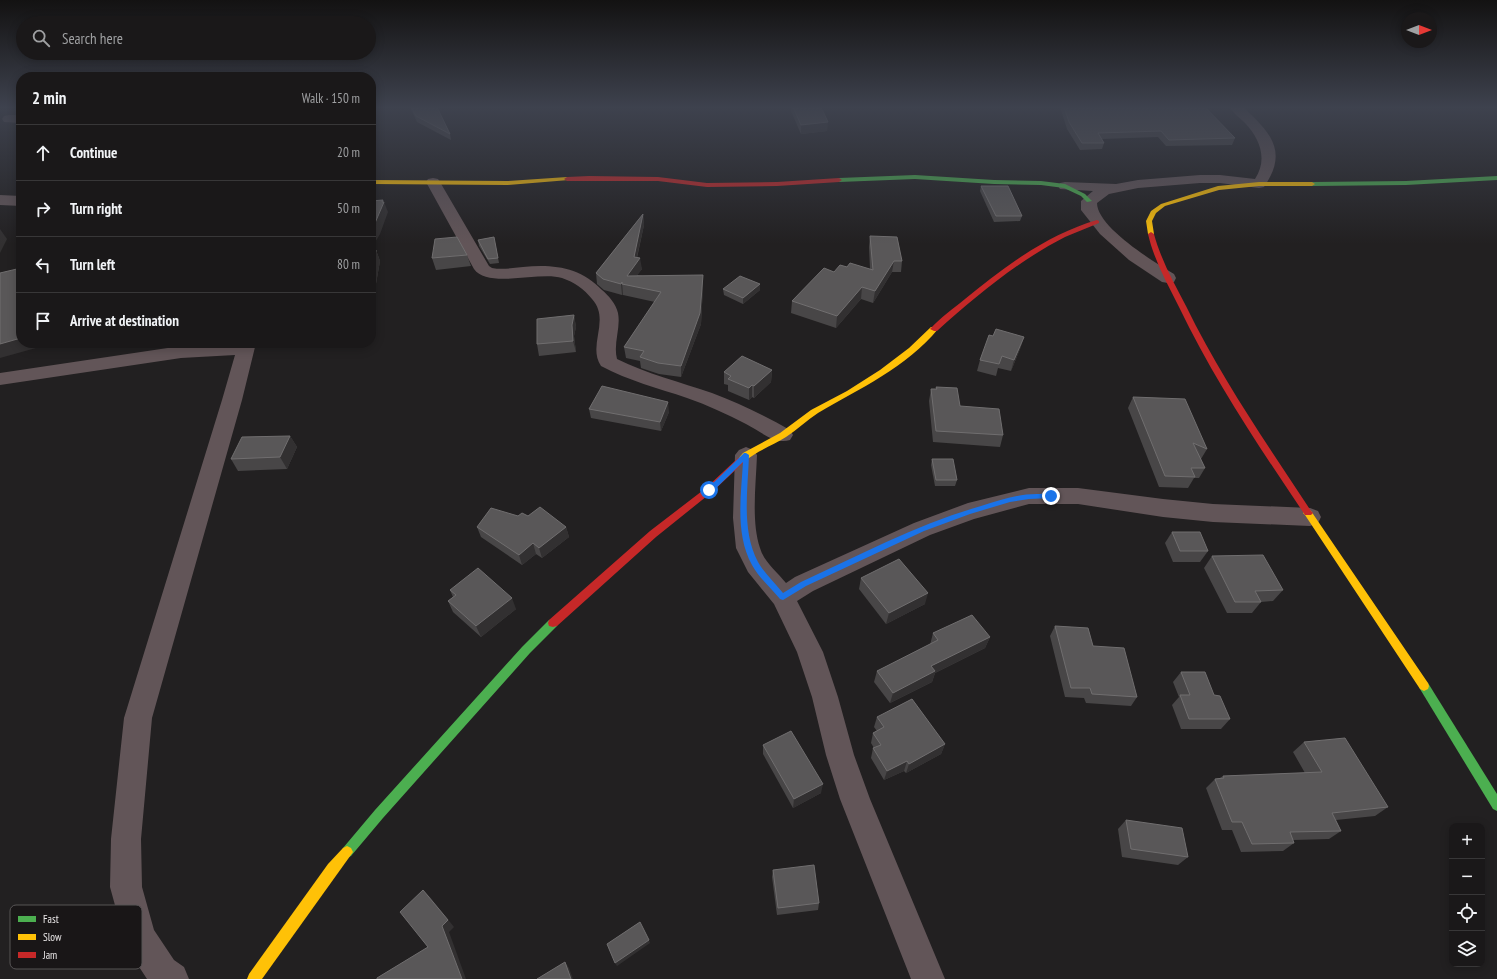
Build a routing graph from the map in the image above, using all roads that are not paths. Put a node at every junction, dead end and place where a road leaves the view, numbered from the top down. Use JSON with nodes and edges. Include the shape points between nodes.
{"nodes":[{"id":1,"x":1270,"y":153,"type":"edge"},
{"id":2,"x":1497,"y":178,"type":"edge"},
{"id":3,"x":376,"y":182,"type":"edge"},
{"id":4,"x":433,"y":182,"type":"junction"},
{"id":5,"x":1260,"y":184,"type":"junction"},
{"id":6,"x":1065,"y":186,"type":"junction"},
{"id":7,"x":1114,"y":188,"type":"junction"},
{"id":8,"x":0,"y":200,"type":"edge"},
{"id":9,"x":16,"y":201,"type":"edge"},
{"id":10,"x":1089,"y":201,"type":"junction"},
{"id":11,"x":1097,"y":222,"type":"junction"},
{"id":12,"x":1168,"y":278,"type":"junction"},
{"id":13,"x":224,"y":348,"type":"edge"},
{"id":14,"x":245,"y":348,"type":"edge"},
{"id":15,"x":0,"y":379,"type":"edge"},
{"id":16,"x":783,"y":435,"type":"junction"},
{"id":17,"x":746,"y":455,"type":"junction"},
{"id":18,"x":1310,"y":517,"type":"junction"},
{"id":19,"x":783,"y":597,"type":"junction"},
{"id":20,"x":1497,"y":805,"type":"edge"},
{"id":21,"x":131,"y":905,"type":"edge"},
{"id":22,"x":142,"y":941,"type":"edge"},
{"id":23,"x":163,"y":977,"type":"edge"},
{"id":24,"x":254,"y":979,"type":"edge"},
{"id":25,"x":928,"y":979,"type":"edge"}],
"edges":[{"from":1,"to":5,"type":"street","via":[[1268,168]]},
{"from":2,"to":5,"type":"street","via":[[1406,184]]},
{"from":3,"to":4,"type":"street"},
{"from":4,"to":6,"type":"street","via":[[508,183],[589,178],[658,179],[725,185],[916,177]]},
{"from":4,"to":16,"type":"street","via":[[482,269],[487,273],[550,270],[566,272],[584,280],[595,291],[609,312],[605,353],[608,362],[712,400]]},
{"from":5,"to":7,"type":"street","via":[[1200,179]]},
{"from":5,"to":12,"type":"street","via":[[1218,188],[1195,194],[1163,205],[1153,212],[1149,221],[1152,237],[1158,258]]},
{"from":6,"to":7,"type":"street"},
{"from":6,"to":10,"type":"street","via":[[1084,195]]},
{"from":7,"to":10,"type":"street","via":[[1104,190]]},
{"from":8,"to":9,"type":"street"},
{"from":10,"to":11,"type":"street","via":[[1089,210]]},
{"from":11,"to":12,"type":"street","via":[[1123,247]]},
{"from":11,"to":16,"type":"street","via":[[1063,236],[1010,268],[954,311],[912,350],[883,372],[814,412]]},
{"from":12,"to":18,"type":"street","via":[[1194,335],[1221,381]]},
{"from":13,"to":15,"type":"street"},
{"from":14,"to":21,"type":"street","via":[[138,718],[126,839],[126,887]]},
{"from":16,"to":17,"type":"street"},
{"from":17,"to":19,"type":"street","via":[[744,518],[748,548],[756,565]]},
{"from":17,"to":24,"type":"street","via":[[709,490],[653,534],[570,607],[526,650],[333,869]]},
{"from":18,"to":19,"type":"street","via":[[1214,513],[1078,496],[1029,496],[968,512],[922,529],[804,584]]},
{"from":18,"to":20,"type":"street","via":[[1434,701]]},
{"from":19,"to":25,"type":"street","via":[[810,652],[855,799]]},
{"from":22,"to":23,"type":"street"}]}
